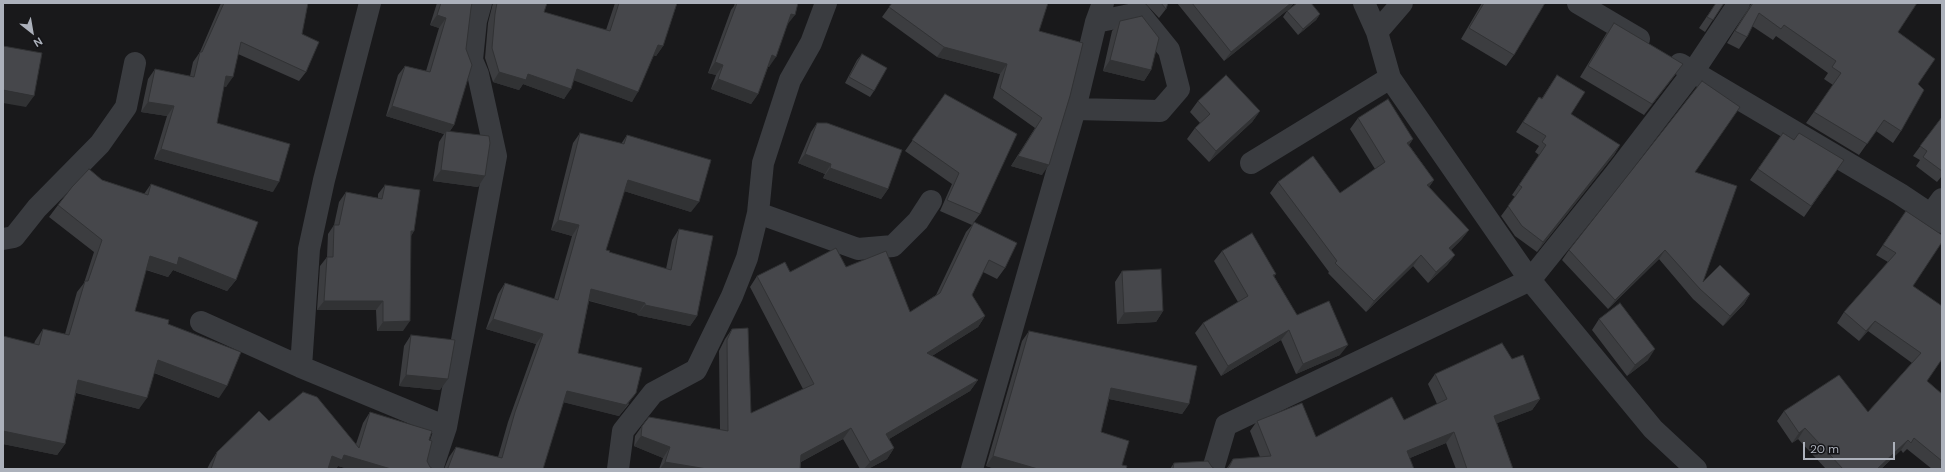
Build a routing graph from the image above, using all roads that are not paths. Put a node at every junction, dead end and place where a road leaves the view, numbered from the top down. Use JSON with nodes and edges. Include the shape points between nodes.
{"nodes":[{"id":1,"x":370,"y":3,"type":"edge"},
{"id":2,"x":481,"y":3,"type":"edge"},
{"id":3,"x":826,"y":3,"type":"edge"},
{"id":4,"x":1364,"y":3,"type":"edge"},
{"id":5,"x":1402,"y":3,"type":"edge"},
{"id":6,"x":1578,"y":3,"type":"edge"},
{"id":7,"x":1739,"y":3,"type":"edge"},
{"id":8,"x":1100,"y":13,"type":"edge"},
{"id":9,"x":1377,"y":32,"type":"junction"},
{"id":10,"x":135,"y":63,"type":"dead end"},
{"id":11,"x":1693,"y":72,"type":"junction"},
{"id":12,"x":1390,"y":78,"type":"junction"},
{"id":13,"x":1075,"y":109,"type":"junction"},
{"id":14,"x":1251,"y":164,"type":"dead end"},
{"id":15,"x":931,"y":201,"type":"dead end"},
{"id":16,"x":1938,"y":212,"type":"edge"},
{"id":17,"x":758,"y":213,"type":"junction"},
{"id":18,"x":3,"y":239,"type":"edge"},
{"id":19,"x":1530,"y":280,"type":"junction"},
{"id":20,"x":201,"y":322,"type":"dead end"},
{"id":21,"x":301,"y":367,"type":"junction"},
{"id":22,"x":446,"y":427,"type":"junction"},
{"id":23,"x":432,"y":469,"type":"edge"},
{"id":24,"x":618,"y":469,"type":"edge"},
{"id":25,"x":972,"y":469,"type":"edge"},
{"id":26,"x":1213,"y":469,"type":"edge"},
{"id":27,"x":1696,"y":469,"type":"edge"}],
"edges":[{"from":1,"to":21,"type":"street","via":[[324,180],[309,249]]},
{"from":2,"to":22,"type":"street","via":[[476,21],[472,60],[478,74],[496,156]]},
{"from":3,"to":17,"type":"street","via":[[811,43],[790,80],[765,156]]},
{"from":4,"to":9,"type":"street"},
{"from":5,"to":9,"type":"street"},
{"from":6,"to":11,"type":"street"},
{"from":7,"to":11,"type":"street"},
{"from":8,"to":13,"type":"street"},
{"from":8,"to":13,"type":"street","via":[[1139,13],[1168,50],[1179,89],[1160,111]]},
{"from":9,"to":12,"type":"street"},
{"from":10,"to":18,"type":"street","via":[[126,107],[100,144],[37,208],[14,237]]},
{"from":11,"to":16,"type":"street"},
{"from":11,"to":19,"type":"street"},
{"from":12,"to":14,"type":"street"},
{"from":12,"to":19,"type":"street"},
{"from":13,"to":25,"type":"street"},
{"from":15,"to":17,"type":"street","via":[[918,221],[893,246],[858,249]]},
{"from":17,"to":24,"type":"street","via":[[747,258],[732,296],[696,370],[653,393],[623,431]]},
{"from":19,"to":26,"type":"street","via":[[1226,425]]},
{"from":19,"to":27,"type":"street","via":[[1653,429]]},
{"from":20,"to":21,"type":"street"},
{"from":21,"to":22,"type":"street"},
{"from":22,"to":23,"type":"street"}]}
